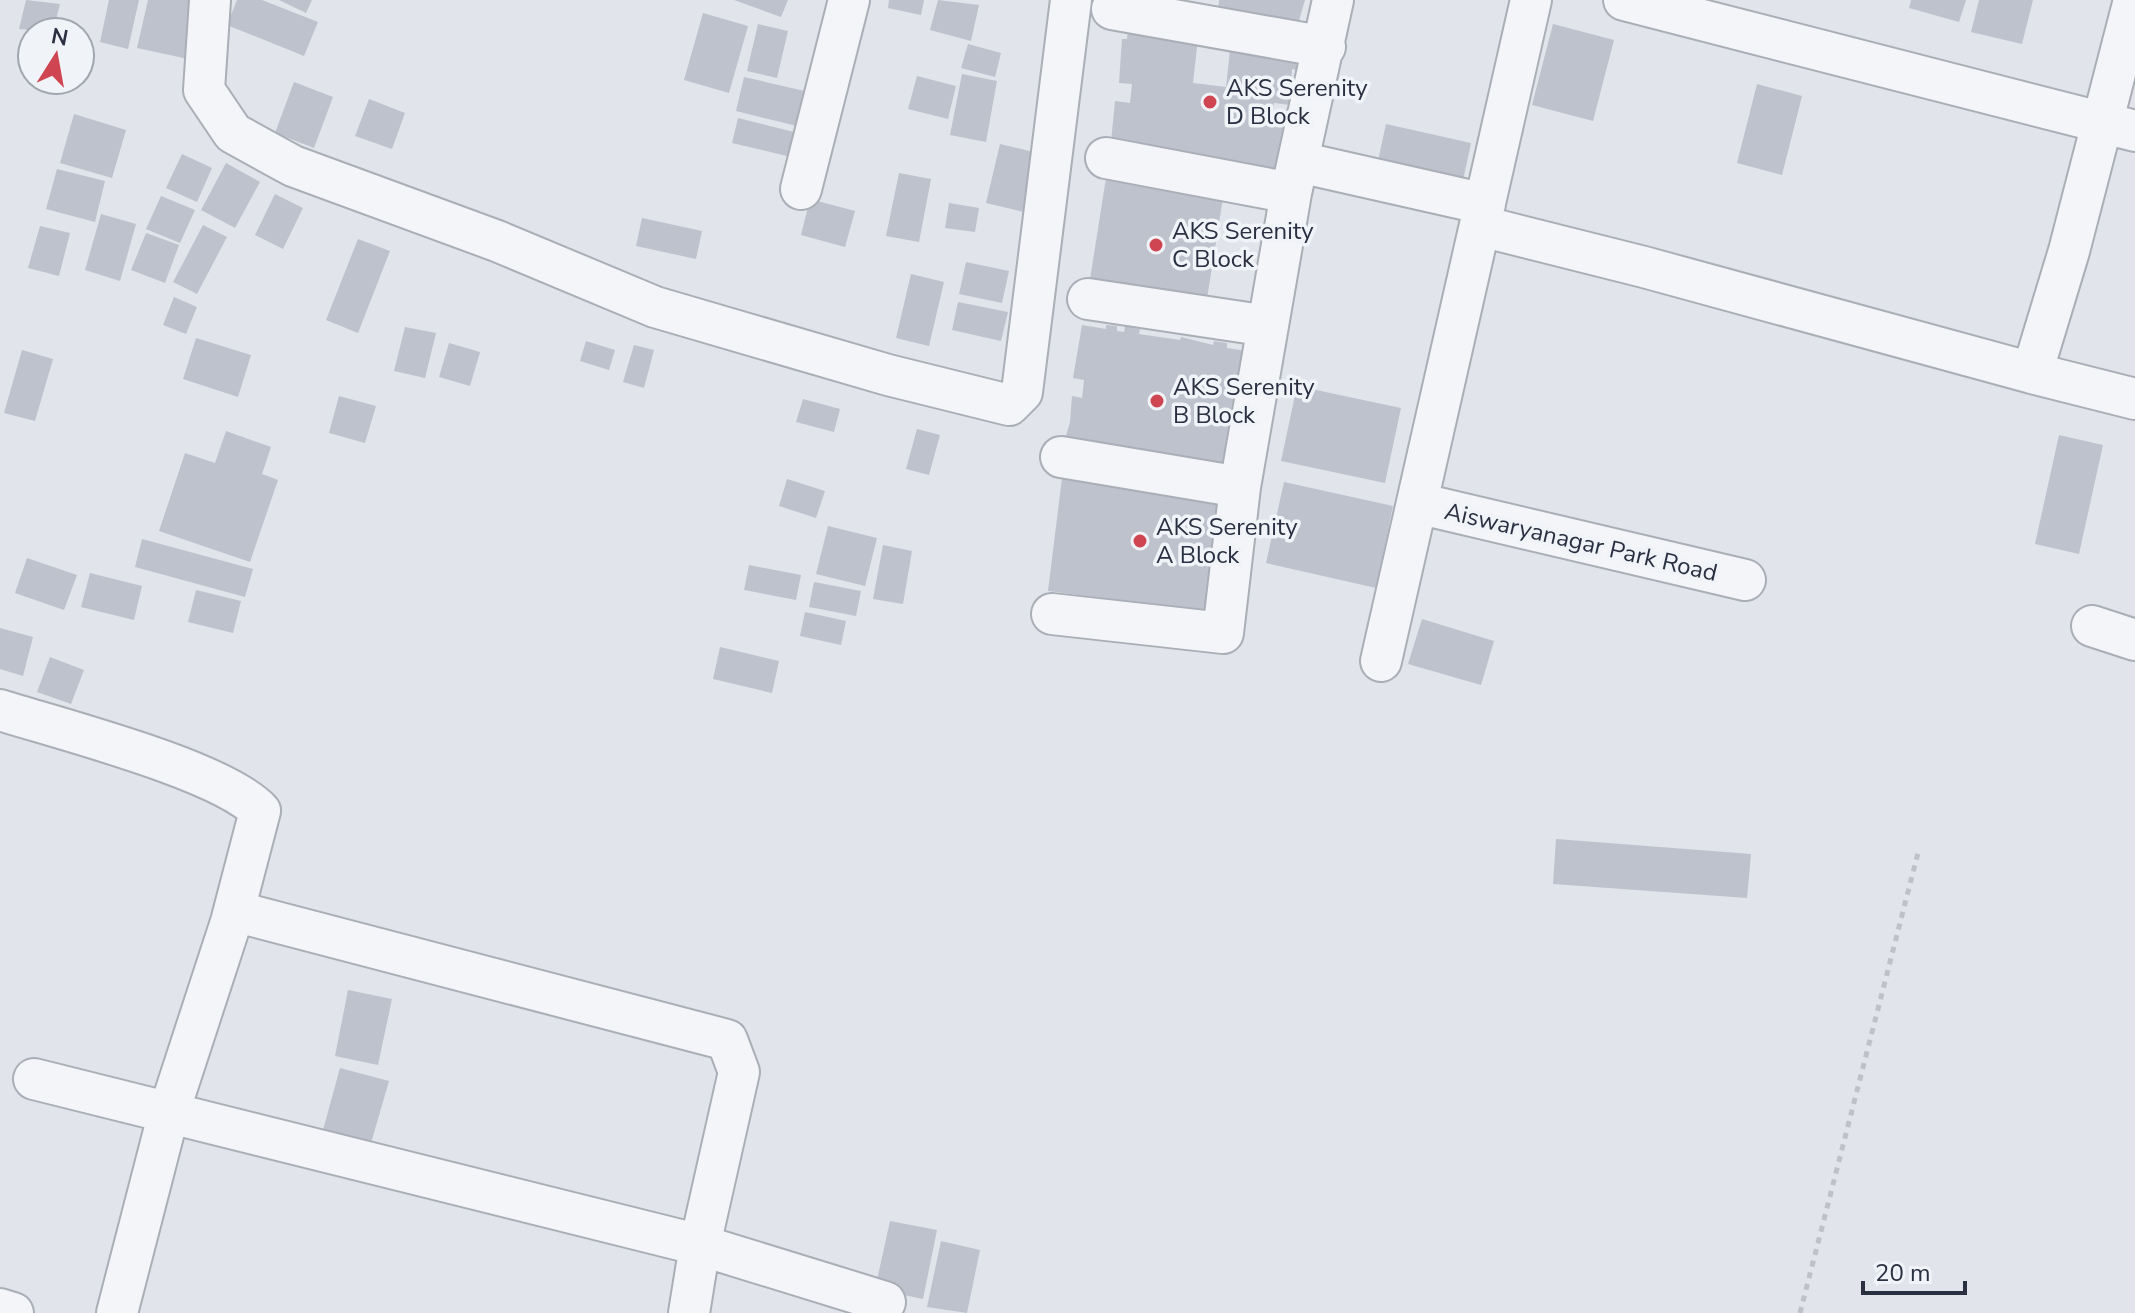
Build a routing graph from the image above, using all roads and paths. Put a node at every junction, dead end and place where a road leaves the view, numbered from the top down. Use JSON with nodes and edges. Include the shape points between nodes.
{"nodes":[{"id":1,"x":210,"y":0,"type":"edge"},
{"id":2,"x":849,"y":0,"type":"edge"},
{"id":3,"x":1071,"y":0,"type":"edge"},
{"id":4,"x":1333,"y":0,"type":"edge"},
{"id":5,"x":1531,"y":0,"type":"edge"},
{"id":6,"x":1624,"y":0,"type":"edge"},
{"id":7,"x":2134,"y":0,"type":"edge"},
{"id":8,"x":1112,"y":9,"type":"dead end"},
{"id":9,"x":1325,"y":47,"type":"junction"},
{"id":10,"x":2118,"y":127,"type":"edge"},
{"id":11,"x":1106,"y":158,"type":"dead end"},
{"id":12,"x":1295,"y":178,"type":"junction"},
{"id":13,"x":801,"y":189,"type":"dead end"},
{"id":14,"x":1483,"y":215,"type":"junction"},
{"id":15,"x":1088,"y":299,"type":"dead end"},
{"id":16,"x":1268,"y":326,"type":"junction"},
{"id":17,"x":2032,"y":373,"type":"junction"},
{"id":18,"x":2135,"y":399,"type":"edge"},
{"id":19,"x":1061,"y":457,"type":"dead end"},
{"id":20,"x":1240,"y":487,"type":"junction"},
{"id":21,"x":1417,"y":503,"type":"junction"},
{"id":22,"x":1745,"y":580,"type":"dead end"},
{"id":23,"x":1052,"y":614,"type":"dead end"},
{"id":24,"x":2092,"y":626,"type":"dead end"},
{"id":25,"x":2135,"y":640,"type":"edge"},
{"id":26,"x":1381,"y":661,"type":"dead end"},
{"id":27,"x":0,"y":710,"type":"edge"},
{"id":28,"x":1919,"y":849,"type":"dead end"},
{"id":29,"x":234,"y":911,"type":"junction"},
{"id":30,"x":34,"y":1079,"type":"dead end"},
{"id":31,"x":169,"y":1112,"type":"junction"},
{"id":32,"x":700,"y":1245,"type":"junction"},
{"id":33,"x":885,"y":1302,"type":"dead end"},
{"id":34,"x":0,"y":1309,"type":"edge"},
{"id":35,"x":13,"y":1313,"type":"edge"},
{"id":36,"x":117,"y":1313,"type":"edge"},
{"id":37,"x":689,"y":1313,"type":"edge"},
{"id":38,"x":1800,"y":1313,"type":"edge"}],
"edges":[{"from":1,"to":3,"type":"street","via":[[204,90],[233,133],[293,166],[497,241],[655,307],[1009,405],[1022,392]]},
{"from":2,"to":13,"type":"street"},
{"from":4,"to":9,"type":"street"},
{"from":5,"to":14,"type":"street"},
{"from":6,"to":10,"type":"street"},
{"from":7,"to":10,"type":"street"},
{"from":8,"to":9,"type":"street"},
{"from":9,"to":12,"type":"street"},
{"from":10,"to":17,"type":"street"},
{"from":11,"to":12,"type":"street"},
{"from":12,"to":14,"type":"street"},
{"from":12,"to":16,"type":"street"},
{"from":14,"to":17,"type":"street","via":[[1644,267]]},
{"from":14,"to":21,"type":"street"},
{"from":15,"to":16,"type":"street"},
{"from":16,"to":20,"type":"street"},
{"from":17,"to":18,"type":"street"},
{"from":19,"to":20,"type":"street"},
{"from":20,"to":23,"type":"street","via":[[1223,633]]},
{"from":21,"to":22,"type":"street","name":"Aiswaryanagar Park Road"},
{"from":21,"to":26,"type":"street"},
{"from":24,"to":25,"type":"street"},
{"from":27,"to":29,"type":"street","via":[[246,796],[260,811]]},
{"from":28,"to":38,"type":"path"},
{"from":29,"to":31,"type":"street"},
{"from":29,"to":32,"type":"street","via":[[727,1040],[739,1072]]},
{"from":30,"to":31,"type":"street"},
{"from":31,"to":32,"type":"street"},
{"from":31,"to":36,"type":"street"},
{"from":32,"to":33,"type":"street"},
{"from":32,"to":37,"type":"street"},
{"from":34,"to":35,"type":"street"}]}
